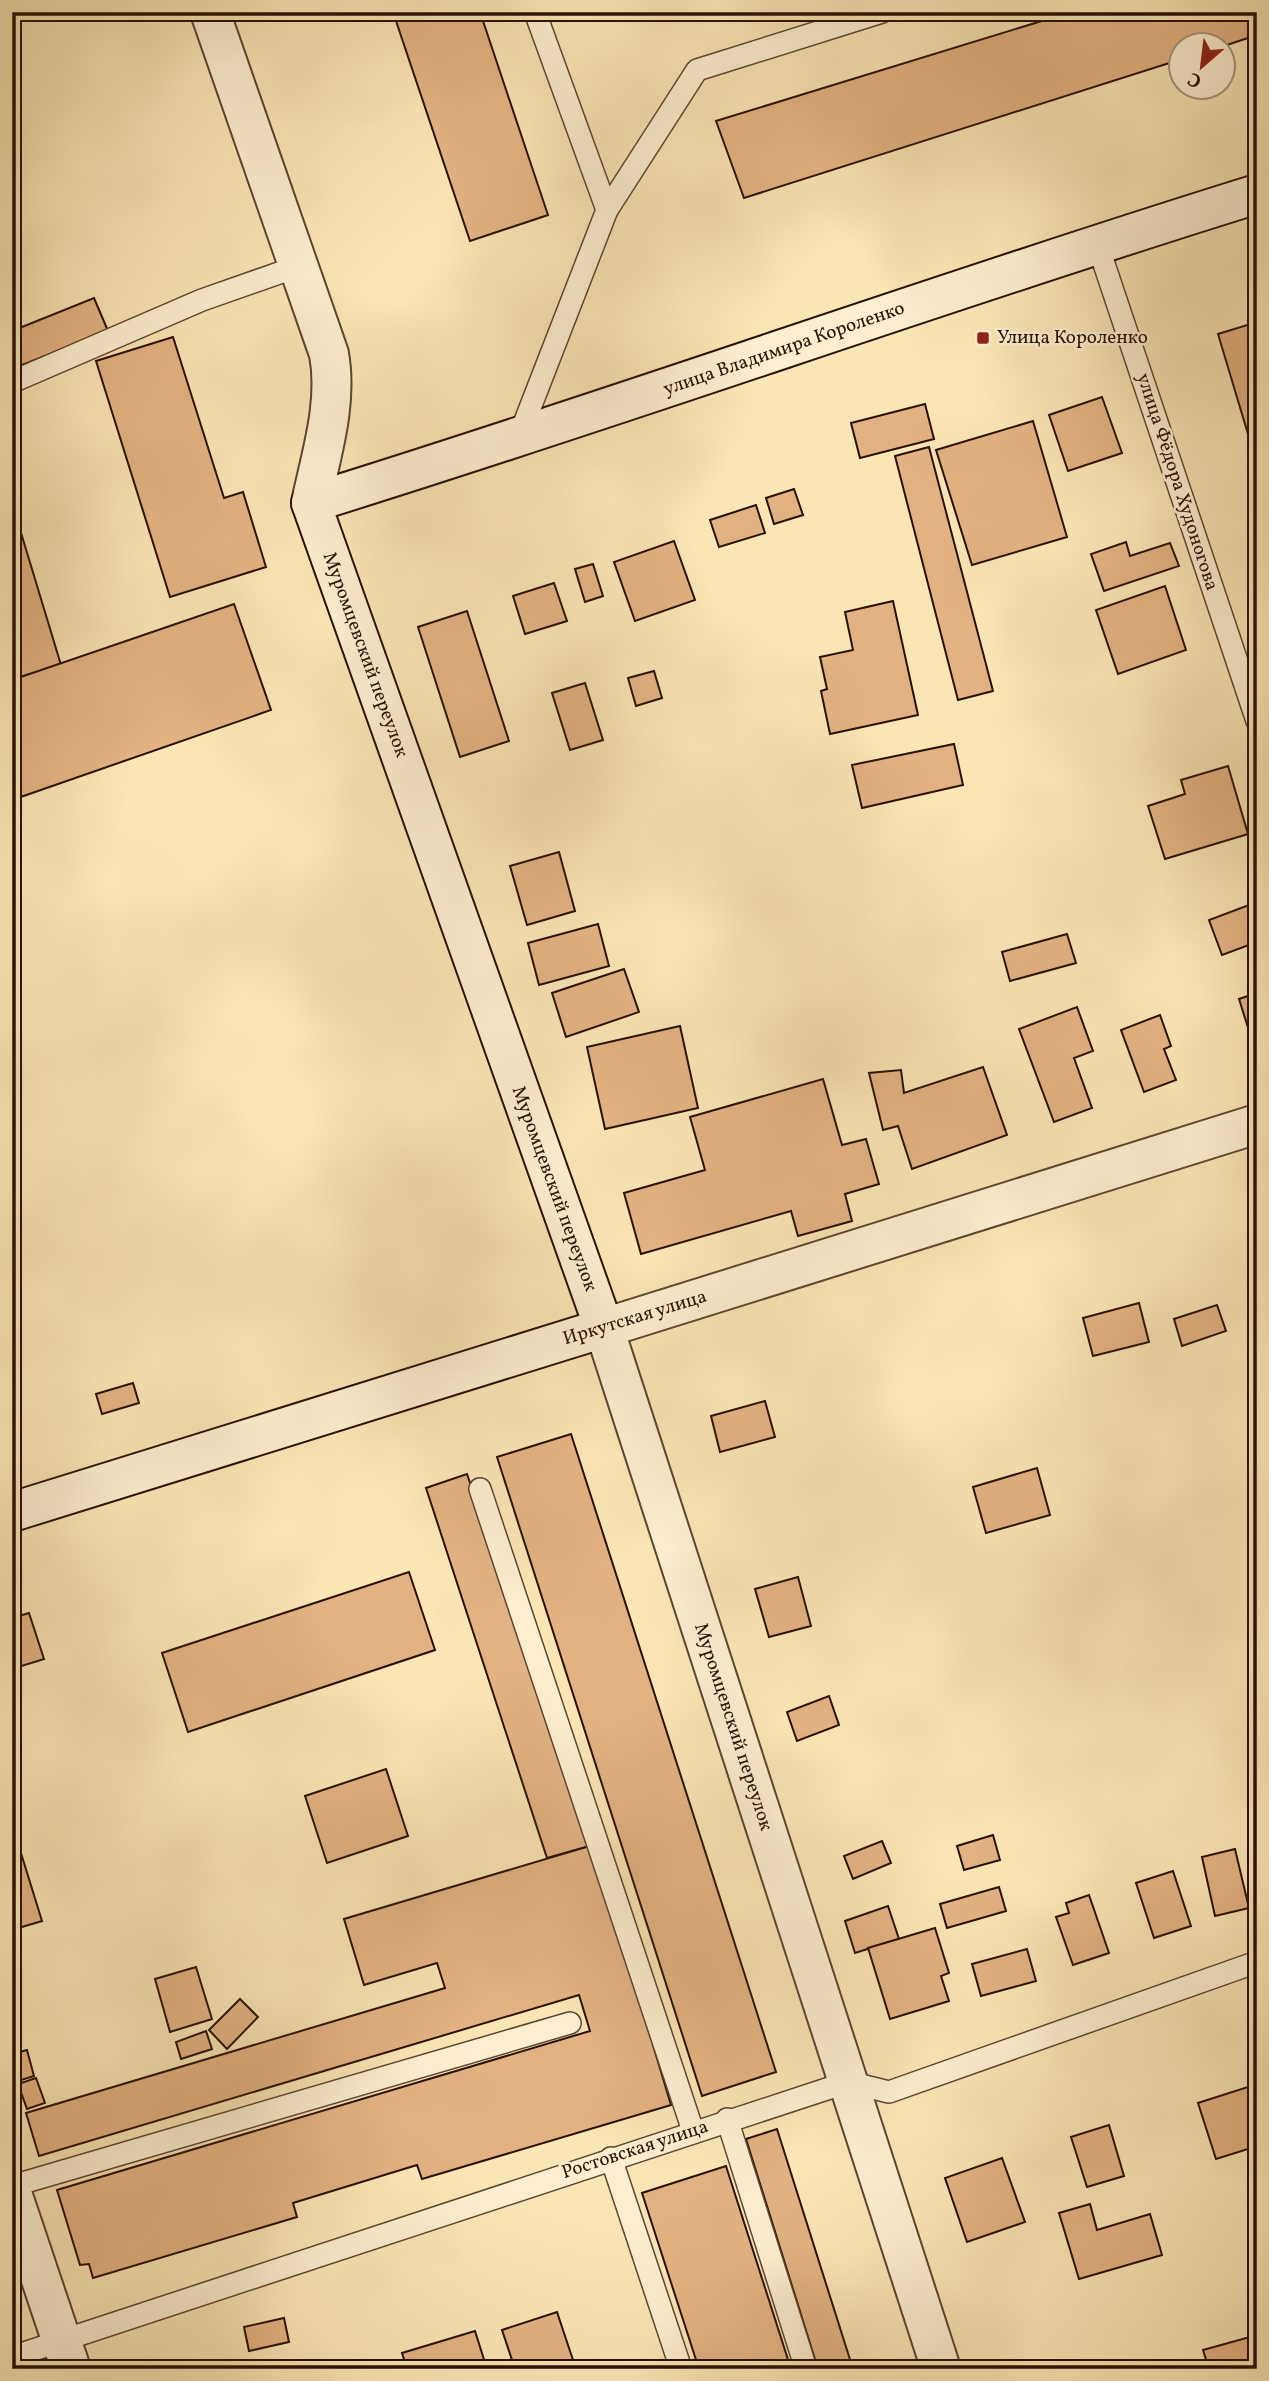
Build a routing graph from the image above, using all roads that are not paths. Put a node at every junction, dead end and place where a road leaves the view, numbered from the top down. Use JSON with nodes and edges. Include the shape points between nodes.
{"nodes":[{"id":1,"x":211,"y":12,"type":"edge"},
{"id":2,"x":535,"y":12,"type":"edge"},
{"id":3,"x":882,"y":12,"type":"edge"},
{"id":4,"x":1257,"y":194,"type":"edge"},
{"id":5,"x":607,"y":210,"type":"junction"},
{"id":6,"x":1097,"y":243,"type":"junction"},
{"id":7,"x":299,"y":266,"type":"junction"},
{"id":8,"x":12,"y":382,"type":"edge"},
{"id":9,"x":518,"y":439,"type":"junction"},
{"id":10,"x":311,"y":503,"type":"junction"},
{"id":11,"x":1257,"y":721,"type":"edge"},
{"id":12,"x":1257,"y":1124,"type":"edge"},
{"id":13,"x":604,"y":1328,"type":"junction"},
{"id":14,"x":480,"y":1489,"type":"dead end"},
{"id":15,"x":12,"y":1512,"type":"edge"},
{"id":16,"x":1257,"y":1962,"type":"edge"},
{"id":17,"x":570,"y":2023,"type":"dead end"},
{"id":18,"x":848,"y":2082,"type":"junction"},
{"id":19,"x":727,"y":2119,"type":"junction"},
{"id":20,"x":693,"y":2131,"type":"junction"},
{"id":21,"x":611,"y":2158,"type":"junction"},
{"id":22,"x":12,"y":2186,"type":"edge"},
{"id":23,"x":12,"y":2193,"type":"edge"},
{"id":24,"x":67,"y":2355,"type":"edge"},
{"id":25,"x":12,"y":2357,"type":"edge"},
{"id":26,"x":681,"y":2369,"type":"edge"},
{"id":27,"x":806,"y":2369,"type":"edge"},
{"id":28,"x":940,"y":2369,"type":"edge"}],
"edges":[{"from":1,"to":7,"type":"main road","name":"Муромцевский переулок"},
{"from":2,"to":5,"type":"lane"},
{"from":3,"to":5,"type":"lane","via":[[697,69]]},
{"from":4,"to":6,"type":"main road","name":"улица Владимира Короленко"},
{"from":5,"to":9,"type":"lane"},
{"from":6,"to":9,"type":"main road","name":"улица Владимира Короленко"},
{"from":6,"to":11,"type":"lane","name":"улица Фёдора Худоногова"},
{"from":7,"to":8,"type":"lane","via":[[202,300]]},
{"from":7,"to":10,"type":"main road","name":"Муромцевский переулок","via":[[334,378]]},
{"from":9,"to":10,"type":"main road","name":"улица Владимира Короленко"},
{"from":10,"to":13,"type":"main road","name":"Муромцевский переулок"},
{"from":12,"to":13,"type":"main road","name":"Иркутская улица"},
{"from":13,"to":15,"type":"main road","name":"Иркутская улица"},
{"from":13,"to":18,"type":"main road","name":"Муромцевский переулок"},
{"from":14,"to":20,"type":"lane"},
{"from":16,"to":18,"type":"lane","via":[[889,2092]]},
{"from":17,"to":22,"type":"lane"},
{"from":18,"to":19,"type":"lane","name":"Ростовская улица"},
{"from":18,"to":28,"type":"main road","name":"Муромцевский переулок"},
{"from":19,"to":20,"type":"lane","name":"Ростовская улица"},
{"from":19,"to":27,"type":"lane"},
{"from":20,"to":21,"type":"lane","name":"Ростовская улица"},
{"from":21,"to":24,"type":"lane","name":"Ростовская улица"},
{"from":21,"to":26,"type":"lane"},
{"from":23,"to":24,"type":"main road"},
{"from":24,"to":25,"type":"lane","name":"Ростовская улица"}]}
